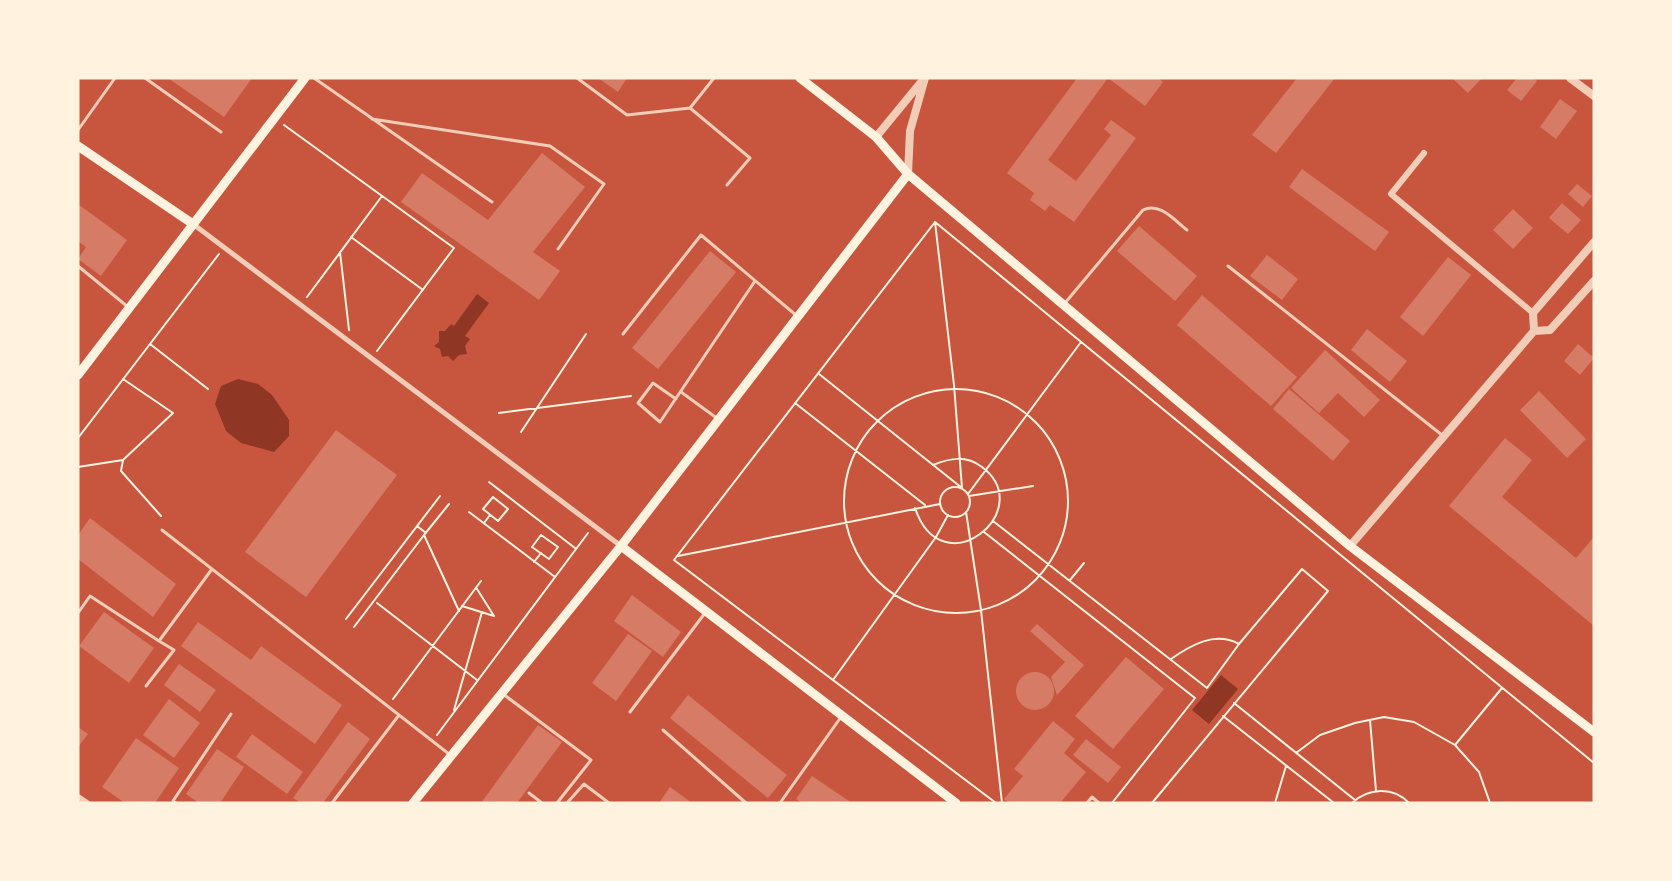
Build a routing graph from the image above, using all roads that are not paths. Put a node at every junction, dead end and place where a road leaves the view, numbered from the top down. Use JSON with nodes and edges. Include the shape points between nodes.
{"nodes":[{"id":1,"x":115,"y":78,"type":"edge"},
{"id":2,"x":145,"y":78,"type":"edge"},
{"id":3,"x":306,"y":78,"type":"edge"},
{"id":4,"x":314,"y":78,"type":"edge"},
{"id":5,"x":577,"y":78,"type":"edge"},
{"id":6,"x":714,"y":78,"type":"edge"},
{"id":7,"x":800,"y":78,"type":"edge"},
{"id":8,"x":925,"y":78,"type":"edge"},
{"id":9,"x":1570,"y":78,"type":"edge"},
{"id":10,"x":1594,"y":96,"type":"edge"},
{"id":11,"x":690,"y":108,"type":"junction"},
{"id":12,"x":372,"y":118,"type":"junction"},
{"id":13,"x":78,"y":130,"type":"edge"},
{"id":14,"x":221,"y":132,"type":"dead end"},
{"id":15,"x":876,"y":137,"type":"junction"},
{"id":16,"x":78,"y":146,"type":"edge"},
{"id":17,"x":1424,"y":153,"type":"dead end"},
{"id":18,"x":908,"y":174,"type":"junction"},
{"id":19,"x":727,"y":185,"type":"dead end"},
{"id":20,"x":492,"y":202,"type":"dead end"},
{"id":21,"x":193,"y":224,"type":"junction"},
{"id":22,"x":1187,"y":230,"type":"dead end"},
{"id":23,"x":1594,"y":242,"type":"edge"},
{"id":24,"x":558,"y":249,"type":"dead end"},
{"id":25,"x":78,"y":266,"type":"edge"},
{"id":26,"x":1228,"y":266,"type":"dead end"},
{"id":27,"x":755,"y":281,"type":"junction"},
{"id":28,"x":1594,"y":281,"type":"edge"},
{"id":29,"x":1063,"y":304,"type":"junction"},
{"id":30,"x":130,"y":308,"type":"junction"},
{"id":31,"x":1533,"y":313,"type":"junction"},
{"id":32,"x":798,"y":317,"type":"junction"},
{"id":33,"x":1534,"y":331,"type":"junction"},
{"id":34,"x":623,"y":334,"type":"dead end"},
{"id":35,"x":82,"y":364,"type":"edge"},
{"id":36,"x":78,"y":375,"type":"edge"},
{"id":37,"x":681,"y":392,"type":"junction"},
{"id":38,"x":676,"y":399,"type":"junction"},
{"id":39,"x":719,"y":420,"type":"junction"},
{"id":40,"x":1444,"y":436,"type":"junction"},
{"id":41,"x":162,"y":530,"type":"dead end"},
{"id":42,"x":621,"y":546,"type":"junction"},
{"id":43,"x":1350,"y":546,"type":"junction"},
{"id":44,"x":213,"y":570,"type":"junction"},
{"id":45,"x":706,"y":612,"type":"junction"},
{"id":46,"x":78,"y":613,"type":"edge"},
{"id":47,"x":159,"y":641,"type":"junction"},
{"id":48,"x":146,"y":686,"type":"dead end"},
{"id":49,"x":501,"y":693,"type":"junction"},
{"id":50,"x":630,"y":712,"type":"dead end"},
{"id":51,"x":231,"y":714,"type":"dead end"},
{"id":52,"x":399,"y":715,"type":"junction"},
{"id":53,"x":842,"y":715,"type":"junction"},
{"id":54,"x":663,"y":730,"type":"dead end"},
{"id":55,"x":1594,"y":732,"type":"edge"},
{"id":56,"x":450,"y":756,"type":"junction"},
{"id":57,"x":529,"y":793,"type":"dead end"},
{"id":58,"x":78,"y":796,"type":"edge"},
{"id":59,"x":87,"y":803,"type":"edge"},
{"id":60,"x":176,"y":803,"type":"edge"},
{"id":61,"x":332,"y":803,"type":"edge"},
{"id":62,"x":413,"y":803,"type":"edge"},
{"id":63,"x":542,"y":803,"type":"edge"},
{"id":64,"x":557,"y":803,"type":"edge"},
{"id":65,"x":567,"y":803,"type":"edge"},
{"id":66,"x":609,"y":803,"type":"edge"},
{"id":67,"x":746,"y":803,"type":"edge"},
{"id":68,"x":780,"y":803,"type":"edge"},
{"id":69,"x":956,"y":803,"type":"edge"},
{"id":70,"x":1087,"y":803,"type":"edge"},
{"id":71,"x":1099,"y":803,"type":"edge"}],
"edges":[{"from":1,"to":13,"type":"lane"},
{"from":2,"to":14,"type":"lane"},
{"from":3,"to":21,"type":"main road"},
{"from":4,"to":12,"type":"lane"},
{"from":5,"to":11,"type":"lane","via":[[627,115]]},
{"from":6,"to":11,"type":"lane"},
{"from":7,"to":15,"type":"main road"},
{"from":8,"to":15,"type":"street"},
{"from":8,"to":18,"type":"street","via":[[910,131]]},
{"from":9,"to":10,"type":"street"},
{"from":11,"to":19,"type":"lane","via":[[750,158]]},
{"from":12,"to":20,"type":"lane"},
{"from":12,"to":24,"type":"lane","via":[[550,146],[603,184]]},
{"from":15,"to":18,"type":"main road"},
{"from":16,"to":21,"type":"main road"},
{"from":17,"to":31,"type":"street","via":[[1391,194]]},
{"from":18,"to":29,"type":"main road"},
{"from":18,"to":32,"type":"main road"},
{"from":21,"to":30,"type":"main road"},
{"from":21,"to":42,"type":"street"},
{"from":22,"to":29,"type":"lane","via":[[1159,208],[1143,210]]},
{"from":23,"to":31,"type":"street"},
{"from":25,"to":30,"type":"lane"},
{"from":26,"to":40,"type":"lane"},
{"from":27,"to":32,"type":"lane"},
{"from":27,"to":34,"type":"lane","via":[[701,236]]},
{"from":27,"to":37,"type":"lane"},
{"from":28,"to":33,"type":"street","via":[[1550,330]]},
{"from":29,"to":43,"type":"main road"},
{"from":30,"to":35,"type":"main road"},
{"from":31,"to":33,"type":"street"},
{"from":32,"to":39,"type":"main road"},
{"from":33,"to":40,"type":"street"},
{"from":35,"to":36,"type":"main road"},
{"from":37,"to":38,"type":"lane"},
{"from":37,"to":39,"type":"lane"},
{"from":38,"to":38,"type":"lane","via":[[660,422],[638,403],[654,383]]},
{"from":39,"to":42,"type":"main road"},
{"from":40,"to":43,"type":"street"},
{"from":41,"to":44,"type":"lane"},
{"from":42,"to":45,"type":"main road"},
{"from":42,"to":49,"type":"main road"},
{"from":43,"to":55,"type":"main road"},
{"from":44,"to":47,"type":"lane"},
{"from":44,"to":52,"type":"lane"},
{"from":45,"to":50,"type":"lane"},
{"from":45,"to":53,"type":"main road"},
{"from":46,"to":47,"type":"lane","via":[[90,596]]},
{"from":47,"to":48,"type":"lane","via":[[174,650]]},
{"from":49,"to":56,"type":"main road"},
{"from":49,"to":64,"type":"lane","via":[[591,760]]},
{"from":51,"to":60,"type":"lane","via":[[173,801]]},
{"from":52,"to":56,"type":"lane"},
{"from":52,"to":61,"type":"lane"},
{"from":53,"to":68,"type":"lane"},
{"from":53,"to":69,"type":"main road"},
{"from":54,"to":67,"type":"lane"},
{"from":56,"to":62,"type":"main road"},
{"from":57,"to":63,"type":"lane"},
{"from":58,"to":59,"type":"street"},
{"from":65,"to":66,"type":"lane","via":[[584,784]]},
{"from":70,"to":71,"type":"lane","via":[[1092,797]]}]}
